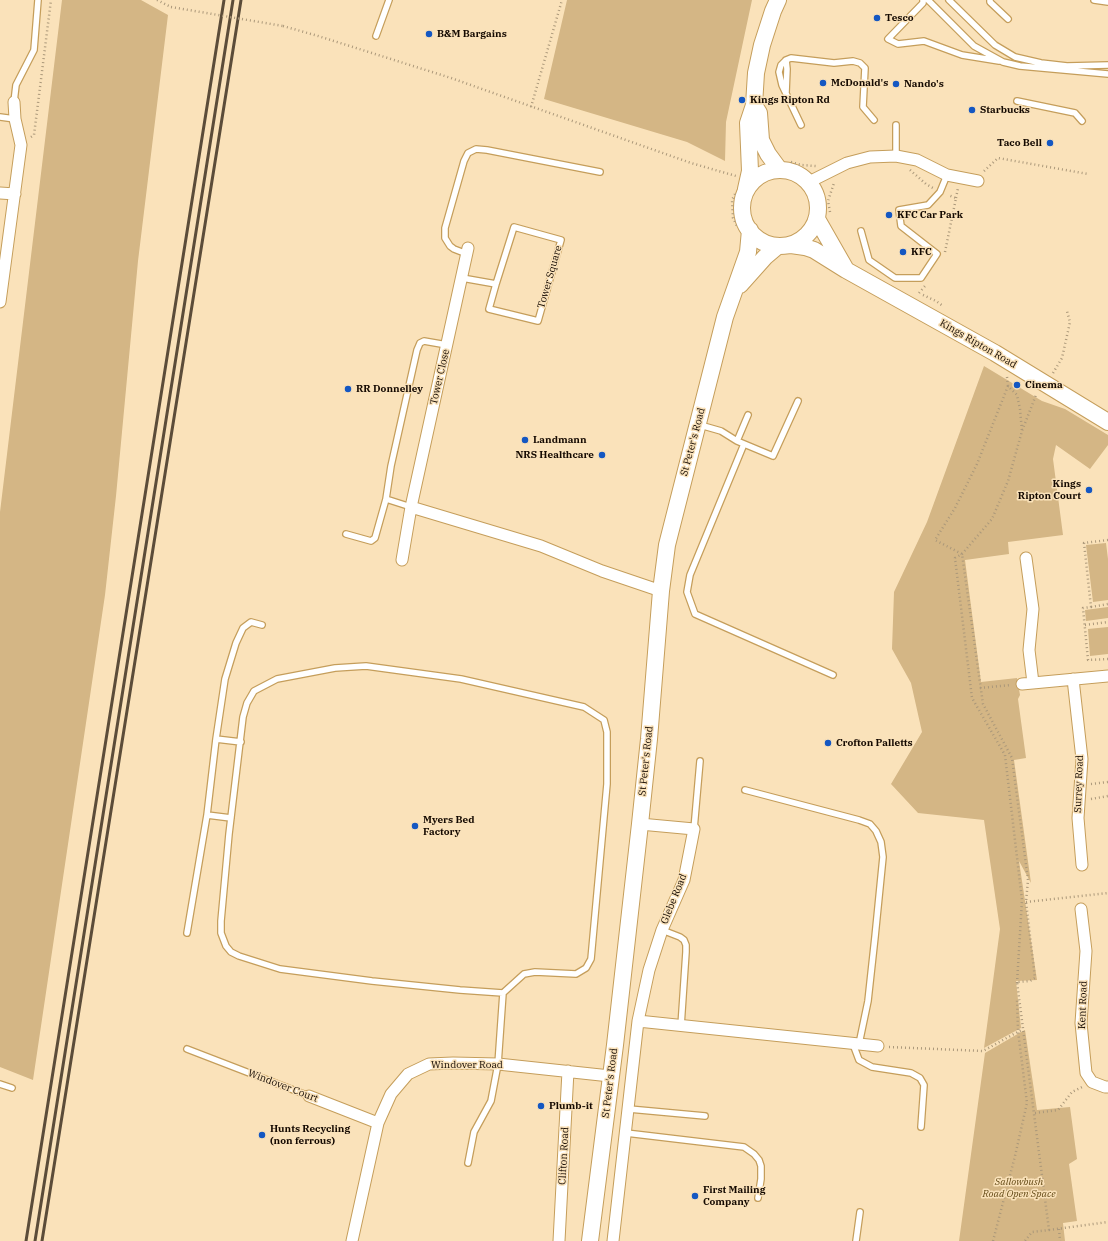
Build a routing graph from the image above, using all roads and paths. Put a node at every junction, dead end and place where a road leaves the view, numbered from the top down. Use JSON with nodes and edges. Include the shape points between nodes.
{"nodes":[{"id":1,"x":38,"y":0,"type":"edge"},
{"id":2,"x":51,"y":0,"type":"edge"},
{"id":3,"x":157,"y":0,"type":"edge"},
{"id":4,"x":389,"y":0,"type":"edge"},
{"id":5,"x":562,"y":0,"type":"edge"},
{"id":6,"x":778,"y":0,"type":"edge"},
{"id":7,"x":923,"y":0,"type":"edge"},
{"id":8,"x":928,"y":0,"type":"edge"},
{"id":9,"x":949,"y":0,"type":"edge"},
{"id":10,"x":990,"y":0,"type":"edge"},
{"id":11,"x":1094,"y":0,"type":"edge"},
{"id":12,"x":1108,"y":2,"type":"edge"},
{"id":13,"x":1008,"y":19,"type":"dead end"},
{"id":14,"x":376,"y":36,"type":"dead end"},
{"id":15,"x":1003,"y":62,"type":"junction"},
{"id":16,"x":1108,"y":65,"type":"edge"},
{"id":17,"x":1108,"y":74,"type":"edge"},
{"id":18,"x":1016,"y":101,"type":"dead end"},
{"id":19,"x":14,"y":102,"type":"joint"},
{"id":20,"x":754,"y":105,"type":"junction"},
{"id":21,"x":531,"y":107,"type":"junction"},
{"id":22,"x":0,"y":117,"type":"edge"},
{"id":23,"x":15,"y":119,"type":"junction"},
{"id":24,"x":874,"y":120,"type":"dead end"},
{"id":25,"x":1082,"y":121,"type":"dead end"},
{"id":26,"x":801,"y":125,"type":"dead end"},
{"id":27,"x":896,"y":125,"type":"dead end"},
{"id":28,"x":21,"y":145,"type":"junction"},
{"id":29,"x":896,"y":156,"type":"junction"},
{"id":30,"x":782,"y":165,"type":"junction"},
{"id":31,"x":819,"y":166,"type":"dead end"},
{"id":32,"x":907,"y":168,"type":"dead end"},
{"id":33,"x":600,"y":172,"type":"dead end"},
{"id":34,"x":1088,"y":174,"type":"dead end"},
{"id":35,"x":947,"y":175,"type":"junction"},
{"id":36,"x":963,"y":178,"type":"junction"},
{"id":37,"x":978,"y":181,"type":"dead end"},
{"id":38,"x":809,"y":182,"type":"junction"},
{"id":39,"x":835,"y":182,"type":"dead end"},
{"id":40,"x":741,"y":187,"type":"junction"},
{"id":41,"x":832,"y":187,"type":"dead end"},
{"id":42,"x":940,"y":192,"type":"junction"},
{"id":43,"x":0,"y":193,"type":"edge"},
{"id":44,"x":15,"y":194,"type":"junction"},
{"id":45,"x":956,"y":198,"type":"junction"},
{"id":46,"x":817,"y":219,"type":"junction"},
{"id":47,"x":744,"y":231,"type":"junction"},
{"id":48,"x":861,"y":231,"type":"dead end"},
{"id":49,"x":784,"y":246,"type":"junction"},
{"id":50,"x":4,"y":251,"type":"edge"},
{"id":51,"x":468,"y":251,"type":"joint"},
{"id":52,"x":944,"y":257,"type":"dead end"},
{"id":53,"x":846,"y":270,"type":"junction"},
{"id":54,"x":462,"y":278,"type":"junction"},
{"id":55,"x":929,"y":282,"type":"dead end"},
{"id":56,"x":496,"y":284,"type":"junction"},
{"id":57,"x":736,"y":289,"type":"junction"},
{"id":58,"x":919,"y":293,"type":"dead end"},
{"id":59,"x":0,"y":302,"type":"edge"},
{"id":60,"x":1067,"y":311,"type":"dead end"},
{"id":61,"x":447,"y":345,"type":"junction"},
{"id":62,"x":1012,"y":377,"type":"dead end"},
{"id":63,"x":1050,"y":377,"type":"dead end"},
{"id":64,"x":1008,"y":386,"type":"junction"},
{"id":65,"x":1037,"y":393,"type":"dead end"},
{"id":66,"x":798,"y":401,"type":"dead end"},
{"id":67,"x":748,"y":415,"type":"dead end"},
{"id":68,"x":1108,"y":422,"type":"edge"},
{"id":69,"x":698,"y":424,"type":"junction"},
{"id":70,"x":1022,"y":431,"type":"junction"},
{"id":71,"x":737,"y":441,"type":"junction"},
{"id":72,"x":744,"y":444,"type":"junction"},
{"id":73,"x":386,"y":500,"type":"junction"},
{"id":74,"x":411,"y":507,"type":"junction"},
{"id":75,"x":346,"y":534,"type":"dead end"},
{"id":76,"x":1108,"y":540,"type":"edge"},
{"id":77,"x":962,"y":554,"type":"junction"},
{"id":78,"x":1026,"y":558,"type":"dead end"},
{"id":79,"x":402,"y":560,"type":"dead end"},
{"id":80,"x":661,"y":591,"type":"junction"},
{"id":81,"x":1108,"y":604,"type":"edge"},
{"id":82,"x":1091,"y":606,"type":"junction"},
{"id":83,"x":1108,"y":622,"type":"edge"},
{"id":84,"x":262,"y":625,"type":"dead end"},
{"id":85,"x":1085,"y":625,"type":"junction"},
{"id":86,"x":1108,"y":659,"type":"edge"},
{"id":87,"x":833,"y":675,"type":"dead end"},
{"id":88,"x":1108,"y":676,"type":"edge"},
{"id":89,"x":1073,"y":679,"type":"junction"},
{"id":90,"x":1027,"y":683,"type":"junction"},
{"id":91,"x":980,"y":688,"type":"junction"},
{"id":92,"x":216,"y":739,"type":"junction"},
{"id":93,"x":241,"y":742,"type":"junction"},
{"id":94,"x":700,"y":761,"type":"dead end"},
{"id":95,"x":1108,"y":782,"type":"edge"},
{"id":96,"x":1080,"y":785,"type":"junction"},
{"id":97,"x":745,"y":790,"type":"dead end"},
{"id":98,"x":1108,"y":796,"type":"edge"},
{"id":99,"x":1078,"y":801,"type":"junction"},
{"id":100,"x":207,"y":815,"type":"junction"},
{"id":101,"x":232,"y":818,"type":"junction"},
{"id":102,"x":640,"y":824,"type":"junction"},
{"id":103,"x":694,"y":829,"type":"junction"},
{"id":104,"x":1082,"y":865,"type":"dead end"},
{"id":105,"x":1108,"y":893,"type":"edge"},
{"id":106,"x":1026,"y":902,"type":"junction"},
{"id":107,"x":1081,"y":909,"type":"dead end"},
{"id":108,"x":662,"y":930,"type":"junction"},
{"id":109,"x":187,"y":933,"type":"dead end"},
{"id":110,"x":1017,"y":982,"type":"junction"},
{"id":111,"x":503,"y":993,"type":"junction"},
{"id":112,"x":638,"y":1021,"type":"junction"},
{"id":113,"x":681,"y":1026,"type":"junction"},
{"id":114,"x":1023,"y":1029,"type":"junction"},
{"id":115,"x":1018,"y":1031,"type":"junction"},
{"id":116,"x":856,"y":1044,"type":"junction"},
{"id":117,"x":878,"y":1046,"type":"joint"},
{"id":118,"x":187,"y":1049,"type":"dead end"},
{"id":119,"x":498,"y":1064,"type":"junction"},
{"id":120,"x":568,"y":1072,"type":"junction"},
{"id":121,"x":610,"y":1076,"type":"junction"},
{"id":122,"x":1092,"y":1082,"type":"junction"},
{"id":123,"x":0,"y":1084,"type":"edge"},
{"id":124,"x":1108,"y":1087,"type":"edge"},
{"id":125,"x":12,"y":1088,"type":"dead end"},
{"id":126,"x":309,"y":1096,"type":"joint"},
{"id":127,"x":629,"y":1109,"type":"junction"},
{"id":128,"x":1035,"y":1112,"type":"junction"},
{"id":129,"x":704,"y":1116,"type":"dead end"},
{"id":130,"x":378,"y":1124,"type":"junction"},
{"id":131,"x":921,"y":1127,"type":"dead end"},
{"id":132,"x":626,"y":1133,"type":"junction"},
{"id":133,"x":468,"y":1163,"type":"dead end"},
{"id":134,"x":758,"y":1198,"type":"dead end"},
{"id":135,"x":860,"y":1212,"type":"dead end"},
{"id":136,"x":1108,"y":1222,"type":"edge"},
{"id":137,"x":1059,"y":1229,"type":"junction"},
{"id":138,"x":1049,"y":1230,"type":"junction"},
{"id":139,"x":352,"y":1241,"type":"edge"},
{"id":140,"x":559,"y":1241,"type":"edge"},
{"id":141,"x":590,"y":1241,"type":"edge"},
{"id":142,"x":613,"y":1241,"type":"edge"},
{"id":143,"x":856,"y":1241,"type":"edge"},
{"id":144,"x":993,"y":1241,"type":"edge"},
{"id":145,"x":1025,"y":1241,"type":"edge"},
{"id":146,"x":1060,"y":1241,"type":"edge"}],
"edges":[{"from":1,"to":19,"type":"lane","via":[[34,50],[16,85]]},
{"from":2,"to":28,"type":"path","via":[[34,135]]},
{"from":3,"to":21,"type":"path","bridge":true,"via":[[170,7],[283,26],[318,36],[451,78]]},
{"from":4,"to":14,"type":"lane"},
{"from":5,"to":21,"type":"path"},
{"from":6,"to":20,"type":"street","via":[[762,46],[756,73]]},
{"from":7,"to":15,"type":"lane","via":[[923,3],[888,39],[898,44],[924,41],[962,55]]},
{"from":8,"to":15,"type":"lane","via":[[974,46]]},
{"from":9,"to":16,"type":"lane","via":[[995,45],[1015,58],[1067,66]]},
{"from":10,"to":13,"type":"lane"},
{"from":11,"to":12,"type":"lane"},
{"from":15,"to":17,"type":"lane","via":[[1020,66]]},
{"from":18,"to":25,"type":"lane","via":[[1075,113]]},
{"from":19,"to":23,"type":"street"},
{"from":20,"to":30,"type":"street","via":[[759,113],[761,140],[768,154]]},
{"from":20,"to":40,"type":"street","via":[[748,123],[750,170]]},
{"from":21,"to":40,"type":"path","via":[[691,163]]},
{"from":22,"to":23,"type":"lane"},
{"from":23,"to":28,"type":"street"},
{"from":24,"to":26,"type":"lane","via":[[863,107],[865,68],[860,63],[853,60],[834,63],[792,58],[786,60],[779,72],[782,85]]},
{"from":27,"to":29,"type":"lane"},
{"from":28,"to":44,"type":"street"},
{"from":29,"to":35,"type":"street","via":[[917,160]]},
{"from":29,"to":38,"type":"street","via":[[870,157],[847,163]]},
{"from":30,"to":31,"type":"path"},
{"from":30,"to":38,"type":"street"},
{"from":30,"to":40,"type":"street"},
{"from":32,"to":42,"type":"path"},
{"from":33,"to":51,"type":"lane","via":[[487,150],[468,153],[445,228],[445,238],[454,249]]},
{"from":34,"to":36,"type":"path","via":[[998,158],[984,171],[965,172]]},
{"from":35,"to":36,"type":"street"},
{"from":35,"to":42,"type":"lane"},
{"from":36,"to":37,"type":"street"},
{"from":36,"to":45,"type":"path","via":[[962,186],[958,186]]},
{"from":38,"to":46,"type":"street","via":[[818,200]]},
{"from":39,"to":41,"type":"path"},
{"from":40,"to":47,"type":"street","via":[[742,214],[746,226]]},
{"from":40,"to":47,"type":"path","via":[[732,200],[733,218]]},
{"from":42,"to":45,"type":"path"},
{"from":42,"to":48,"type":"lane","via":[[928,205],[899,210],[901,226],[937,254],[921,278],[895,278],[869,260]]},
{"from":43,"to":44,"type":"street"},
{"from":44,"to":50,"type":"street"},
{"from":45,"to":52,"type":"path"},
{"from":46,"to":49,"type":"street","via":[[808,235],[800,241]]},
{"from":46,"to":53,"type":"street"},
{"from":47,"to":49,"type":"street","via":[[765,243]]},
{"from":47,"to":57,"type":"street","name":"St Peter's Road","via":[[748,252]]},
{"from":49,"to":53,"type":"street","name":"Kings Ripton Road","via":[[814,250]]},
{"from":49,"to":57,"type":"street","via":[[765,257]]},
{"from":50,"to":59,"type":"street"},
{"from":51,"to":54,"type":"street","name":"Tower Close"},
{"from":53,"to":68,"type":"street","name":"Kings Ripton Road","via":[[995,353]]},
{"from":54,"to":56,"type":"lane"},
{"from":54,"to":61,"type":"street","name":"Tower Close"},
{"from":55,"to":58,"type":"path"},
{"from":56,"to":56,"type":"lane","name":"Tower Square","via":[[514,227],[561,240],[538,321],[489,309]]},
{"from":57,"to":69,"type":"street","name":"St Peter's Road","via":[[725,318]]},
{"from":60,"to":63,"type":"path","via":[[1070,322],[1062,358]]},
{"from":61,"to":73,"type":"lane","via":[[424,341],[417,350]]},
{"from":61,"to":74,"type":"street","name":"Tower Close"},
{"from":62,"to":64,"type":"path","via":[[1006,373]]},
{"from":64,"to":70,"type":"path","via":[[1017,395]]},
{"from":64,"to":77,"type":"path","via":[[956,508],[935,539]]},
{"from":65,"to":70,"type":"path"},
{"from":66,"to":72,"type":"lane","via":[[773,456]]},
{"from":67,"to":71,"type":"lane"},
{"from":69,"to":71,"type":"lane","via":[[721,431]]},
{"from":69,"to":80,"type":"street","name":"St Peter's Road","via":[[667,545]]},
{"from":70,"to":77,"type":"path","via":[[1008,481],[992,519]]},
{"from":71,"to":72,"type":"lane"},
{"from":72,"to":87,"type":"lane","via":[[690,575],[687,592],[694,614]]},
{"from":73,"to":74,"type":"lane"},
{"from":73,"to":75,"type":"lane","via":[[371,541]]},
{"from":74,"to":79,"type":"street","name":"Tower Close"},
{"from":74,"to":80,"type":"street","via":[[541,546],[602,572]]},
{"from":76,"to":82,"type":"path","via":[[1084,543]]},
{"from":77,"to":91,"type":"path"},
{"from":77,"to":110,"type":"path","via":[[955,558],[972,698],[1005,755],[1022,900]]},
{"from":78,"to":90,"type":"street","via":[[1033,609]]},
{"from":80,"to":102,"type":"street","name":"St Peter's Road"},
{"from":81,"to":82,"type":"path"},
{"from":82,"to":85,"type":"path","via":[[1083,608]]},
{"from":83,"to":85,"type":"path"},
{"from":84,"to":92,"type":"lane","via":[[252,622],[247,625],[236,643],[225,679]]},
{"from":85,"to":86,"type":"path","via":[[1088,660]]},
{"from":88,"to":89,"type":"street"},
{"from":89,"to":90,"type":"street"},
{"from":89,"to":96,"type":"street","name":"Surrey Road","via":[[1082,760]]},
{"from":90,"to":91,"type":"path"},
{"from":91,"to":106,"type":"path","via":[[983,704],[1012,758],[1028,880]]},
{"from":92,"to":93,"type":"lane"},
{"from":92,"to":100,"type":"lane"},
{"from":93,"to":101,"type":"lane"},
{"from":93,"to":111,"type":"lane","via":[[243,717],[254,690],[277,679],[335,668],[366,666],[461,679],[584,707],[604,720],[607,732],[607,784],[591,959],[586,968],[576,974],[524,974]]},
{"from":94,"to":103,"type":"lane"},
{"from":95,"to":96,"type":"path"},
{"from":96,"to":99,"type":"street","name":"Surrey Road"},
{"from":97,"to":116,"type":"lane","via":[[865,822],[876,831],[881,842],[883,857],[868,1001]]},
{"from":98,"to":99,"type":"path"},
{"from":99,"to":104,"type":"street","name":"Surrey Road"},
{"from":100,"to":101,"type":"lane"},
{"from":100,"to":109,"type":"lane"},
{"from":101,"to":111,"type":"lane","via":[[220,921],[221,933],[231,952],[280,969]]},
{"from":102,"to":103,"type":"street"},
{"from":102,"to":121,"type":"street","name":"St Peter's Road"},
{"from":103,"to":108,"type":"street","name":"Glebe Road","via":[[684,880]]},
{"from":105,"to":106,"type":"path"},
{"from":106,"to":110,"type":"path","via":[[1035,978]]},
{"from":107,"to":122,"type":"street","name":"Kent Road","via":[[1086,951],[1081,1022],[1086,1073]]},
{"from":108,"to":112,"type":"street","name":"Glebe Road","via":[[649,970]]},
{"from":108,"to":113,"type":"lane","via":[[680,937],[686,945]]},
{"from":110,"to":114,"type":"path"},
{"from":110,"to":115,"type":"path"},
{"from":111,"to":119,"type":"lane"},
{"from":112,"to":113,"type":"street"},
{"from":112,"to":127,"type":"street","name":"Glebe Road"},
{"from":113,"to":116,"type":"street"},
{"from":114,"to":115,"type":"path"},
{"from":114,"to":128,"type":"path"},
{"from":115,"to":117,"type":"path","via":[[983,1051]]},
{"from":115,"to":144,"type":"path","via":[[1027,1103]]},
{"from":116,"to":117,"type":"street"},
{"from":116,"to":131,"type":"lane","via":[[859,1060],[872,1067],[911,1073],[920,1078],[924,1085]]},
{"from":118,"to":126,"type":"lane","name":"Windover Court"},
{"from":119,"to":120,"type":"street","name":"Windover Road"},
{"from":119,"to":130,"type":"street","name":"Windover Road","via":[[429,1064],[408,1074],[391,1094]]},
{"from":119,"to":133,"type":"lane","via":[[491,1101],[474,1132]]},
{"from":120,"to":121,"type":"street","name":"Windover Road"},
{"from":120,"to":140,"type":"street","name":"Clifton Road"},
{"from":121,"to":141,"type":"street","name":"St Peter's Road"},
{"from":122,"to":124,"type":"street"},
{"from":122,"to":128,"type":"path","via":[[1072,1092],[1058,1110]]},
{"from":123,"to":125,"type":"lane"},
{"from":126,"to":130,"type":"street","name":"Windover Court"},
{"from":127,"to":129,"type":"lane"},
{"from":127,"to":132,"type":"street","name":"Glebe Road"},
{"from":128,"to":138,"type":"path"},
{"from":130,"to":139,"type":"street","name":"Windover Road"},
{"from":132,"to":134,"type":"lane","via":[[744,1147],[754,1154],[761,1166]]},
{"from":132,"to":142,"type":"street","name":"Glebe Road"},
{"from":135,"to":143,"type":"lane"},
{"from":136,"to":137,"type":"path"},
{"from":137,"to":138,"type":"path"},
{"from":137,"to":146,"type":"path"},
{"from":138,"to":145,"type":"path","via":[[1032,1232]]}]}
